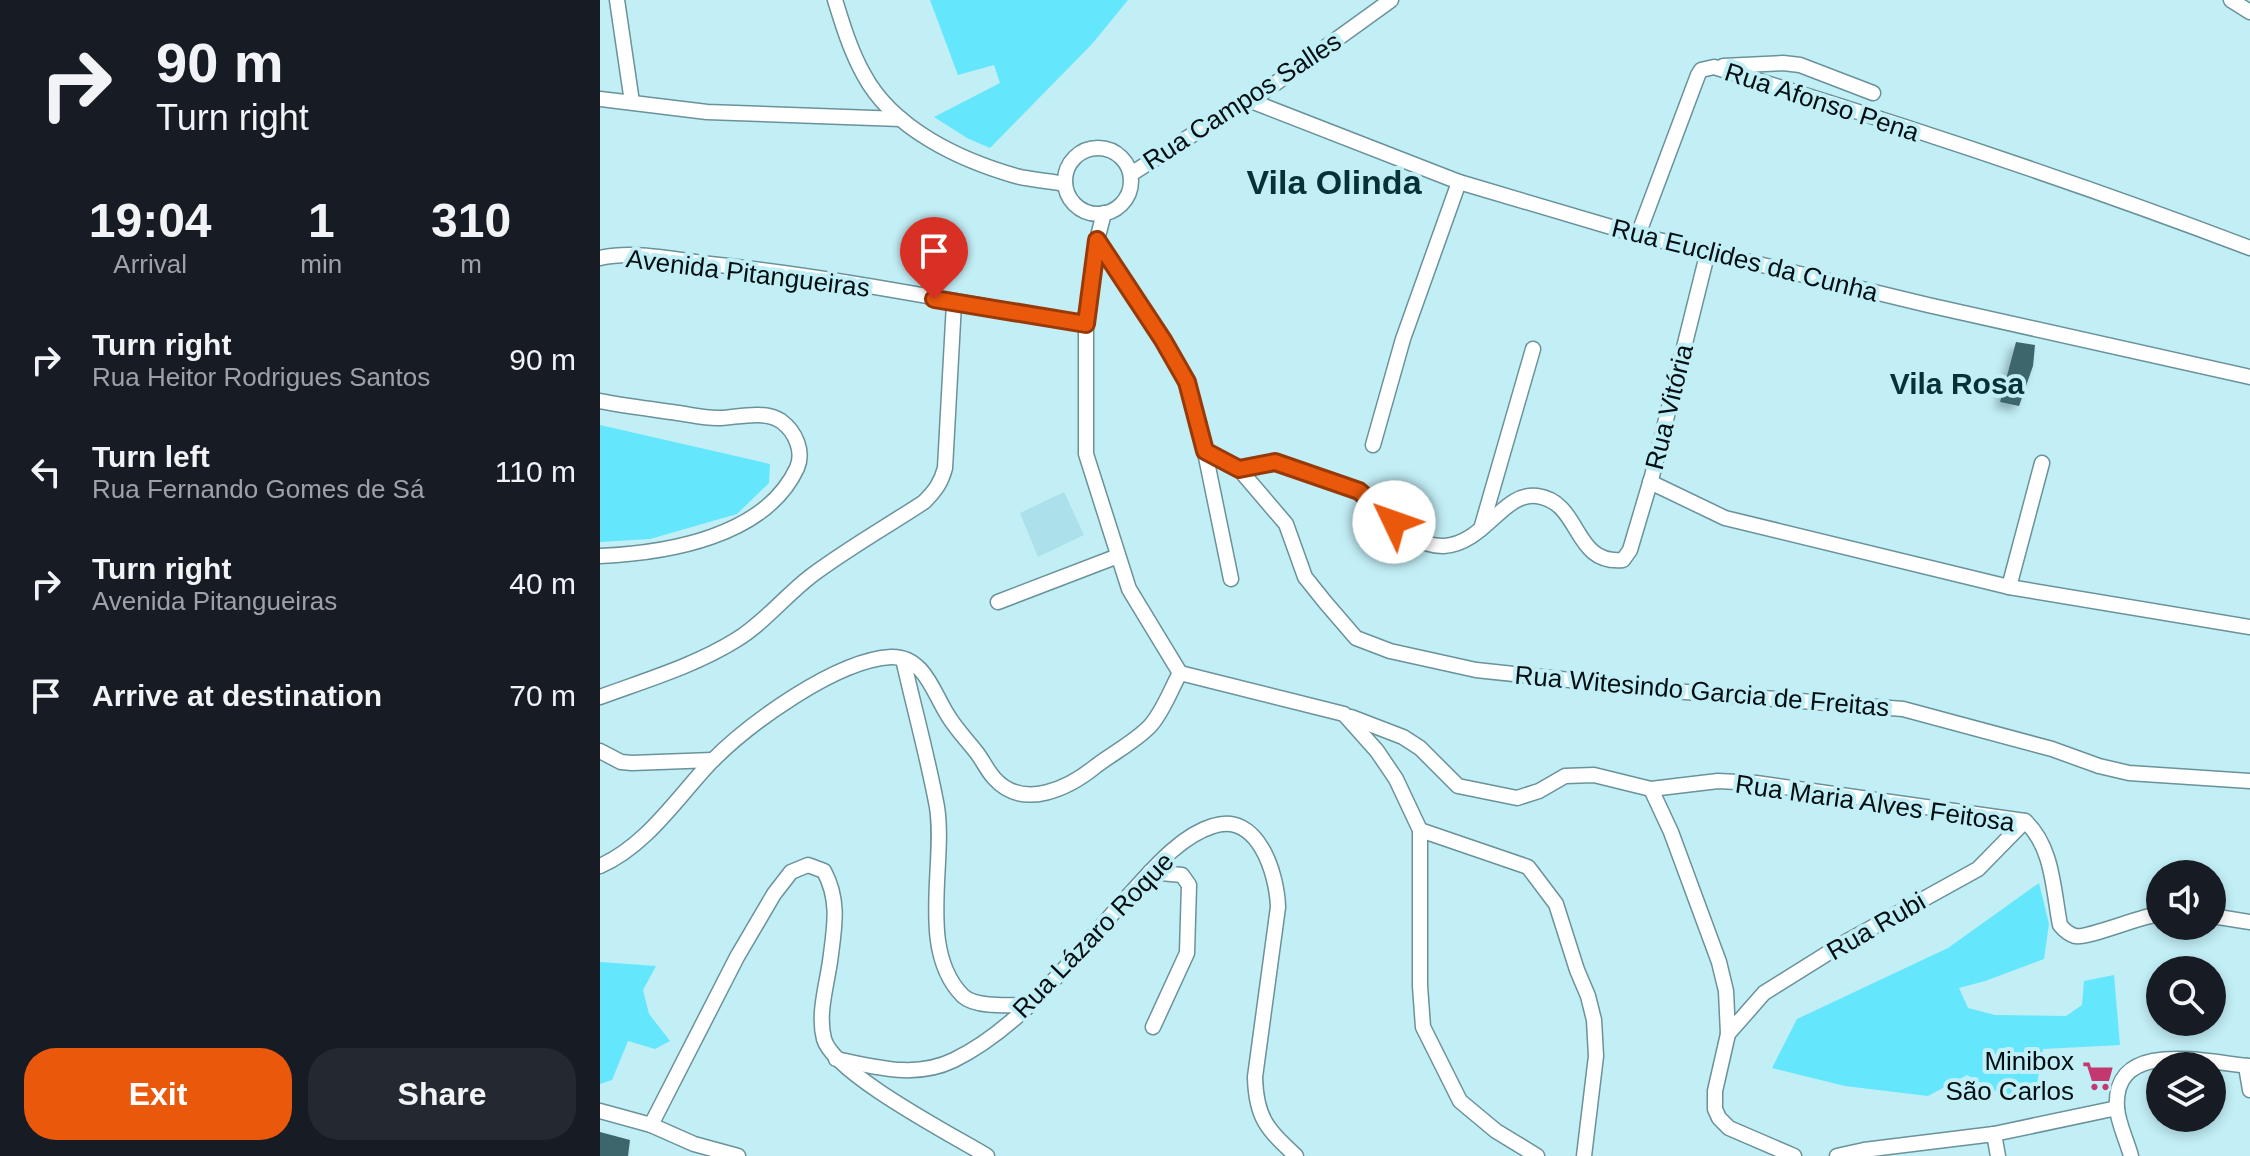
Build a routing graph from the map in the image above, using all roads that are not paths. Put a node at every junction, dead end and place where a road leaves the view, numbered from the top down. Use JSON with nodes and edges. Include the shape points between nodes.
{"nodes":[{"id":1,"x":617,"y":0,"type":"edge"},
{"id":2,"x":835,"y":0,"type":"edge"},
{"id":3,"x":1391,"y":0,"type":"edge"},
{"id":4,"x":2231,"y":0,"type":"edge"},
{"id":5,"x":2250,"y":12,"type":"edge"},
{"id":6,"x":1714,"y":67,"type":"junction"},
{"id":7,"x":1873,"y":93,"type":"dead end"},
{"id":8,"x":600,"y":99,"type":"edge"},
{"id":9,"x":1251,"y":101,"type":"junction"},
{"id":10,"x":632,"y":102,"type":"junction"},
{"id":11,"x":901,"y":119,"type":"junction"},
{"id":12,"x":1131,"y":174,"type":"junction"},
{"id":13,"x":1459,"y":182,"type":"junction"},
{"id":14,"x":1065,"y":184,"type":"junction"},
{"id":15,"x":1104,"y":213,"type":"junction"},
{"id":16,"x":1638,"y":235,"type":"junction"},
{"id":17,"x":1097,"y":240,"type":"junction"},
{"id":18,"x":2250,"y":248,"type":"edge"},
{"id":19,"x":1708,"y":251,"type":"junction"},
{"id":20,"x":600,"y":258,"type":"edge"},
{"id":21,"x":954,"y":303,"type":"junction"},
{"id":22,"x":1086,"y":324,"type":"junction"},
{"id":23,"x":1533,"y":349,"type":"dead end"},
{"id":24,"x":2250,"y":377,"type":"edge"},
{"id":25,"x":600,"y":401,"type":"edge"},
{"id":26,"x":1373,"y":445,"type":"dead end"},
{"id":27,"x":1205,"y":451,"type":"junction"},
{"id":28,"x":2042,"y":463,"type":"dead end"},
{"id":29,"x":1239,"y":469,"type":"junction"},
{"id":30,"x":1650,"y":482,"type":"junction"},
{"id":31,"x":1481,"y":531,"type":"junction"},
{"id":32,"x":600,"y":556,"type":"edge"},
{"id":33,"x":1118,"y":556,"type":"junction"},
{"id":34,"x":1231,"y":579,"type":"dead end"},
{"id":35,"x":2009,"y":587,"type":"junction"},
{"id":36,"x":998,"y":602,"type":"dead end"},
{"id":37,"x":2250,"y":627,"type":"edge"},
{"id":38,"x":903,"y":659,"type":"junction"},
{"id":39,"x":1180,"y":673,"type":"junction"},
{"id":40,"x":600,"y":697,"type":"edge"},
{"id":41,"x":1344,"y":714,"type":"junction"},
{"id":42,"x":600,"y":751,"type":"edge"},
{"id":43,"x":713,"y":760,"type":"junction"},
{"id":44,"x":2250,"y":781,"type":"edge"},
{"id":45,"x":1651,"y":789,"type":"junction"},
{"id":46,"x":2025,"y":821,"type":"junction"},
{"id":47,"x":1420,"y":830,"type":"junction"},
{"id":48,"x":600,"y":866,"type":"edge"},
{"id":49,"x":1150,"y":872,"type":"junction"},
{"id":50,"x":2146,"y":917,"type":"edge"},
{"id":51,"x":2226,"y":918,"type":"edge"},
{"id":52,"x":2250,"y":922,"type":"edge"},
{"id":53,"x":1028,"y":1005,"type":"junction"},
{"id":54,"x":1153,"y":1027,"type":"dead end"},
{"id":55,"x":1728,"y":1034,"type":"junction"},
{"id":56,"x":836,"y":1059,"type":"junction"},
{"id":57,"x":2248,"y":1066,"type":"edge"},
{"id":58,"x":2250,"y":1090,"type":"edge"},
{"id":59,"x":2117,"y":1108,"type":"junction"},
{"id":60,"x":600,"y":1111,"type":"edge"},
{"id":61,"x":651,"y":1125,"type":"junction"},
{"id":62,"x":1994,"y":1134,"type":"junction"},
{"id":63,"x":1864,"y":1153,"type":"edge"},
{"id":64,"x":738,"y":1156,"type":"edge"},
{"id":65,"x":987,"y":1156,"type":"edge"},
{"id":66,"x":1296,"y":1156,"type":"edge"},
{"id":67,"x":1537,"y":1156,"type":"edge"},
{"id":68,"x":1584,"y":1156,"type":"edge"},
{"id":69,"x":1794,"y":1156,"type":"edge"},
{"id":70,"x":1837,"y":1156,"type":"edge"},
{"id":71,"x":1998,"y":1156,"type":"edge"},
{"id":72,"x":2131,"y":1156,"type":"edge"}],
"edges":[{"from":1,"to":10,"type":"street"},
{"from":2,"to":11,"type":"street","via":[[865,77]]},
{"from":3,"to":9,"type":"street","name":"Rua Campos Salles"},
{"from":4,"to":5,"type":"street"},
{"from":6,"to":7,"type":"street","via":[[1800,65]]},
{"from":6,"to":16,"type":"street","name":"Rua Afonso Pena","via":[[1698,75]]},
{"from":6,"to":18,"type":"street","name":"Rua Afonso Pena","via":[[2179,219]]},
{"from":8,"to":10,"type":"street"},
{"from":9,"to":12,"type":"street","name":"Rua Campos Salles"},
{"from":9,"to":13,"type":"street","name":"Rua Euclides da Cunha"},
{"from":10,"to":11,"type":"street","via":[[707,112]]},
{"from":11,"to":14,"type":"street","via":[[955,154],[1017,176]]},
{"from":12,"to":14,"type":"street","via":[[1110,150],[1088,149],[1071,162]]},
{"from":12,"to":15,"type":"street","via":[[1122,204]]},
{"from":13,"to":16,"type":"street","name":"Rua Euclides da Cunha"},
{"from":13,"to":26,"type":"street","via":[[1403,339]]},
{"from":14,"to":15,"type":"street","via":[[1083,210]]},
{"from":15,"to":17,"type":"street"},
{"from":16,"to":19,"type":"street","name":"Rua Euclides da Cunha"},
{"from":17,"to":22,"type":"street"},
{"from":17,"to":27,"type":"street","via":[[1187,382]]},
{"from":19,"to":24,"type":"street","name":"Rua Euclides da Cunha"},
{"from":19,"to":30,"type":"street","name":"Rua Vitória"},
{"from":20,"to":21,"type":"street","name":"Avenida Pitangueiras","via":[[743,267]]},
{"from":21,"to":22,"type":"street","name":"Avenida Pitangueiras"},
{"from":21,"to":40,"type":"street","via":[[945,468],[934,491],[845,550],[739,639],[668,673]]},
{"from":22,"to":33,"type":"street","via":[[1086,454]]},
{"from":23,"to":31,"type":"street"},
{"from":25,"to":32,"type":"street","via":[[716,418],[754,415],[781,422],[800,444],[800,462],[783,491],[751,517],[671,549]]},
{"from":27,"to":29,"type":"street"},
{"from":27,"to":34,"type":"street"},
{"from":28,"to":35,"type":"street"},
{"from":29,"to":31,"type":"street","via":[[1275,462],[1359,491],[1416,539],[1434,545],[1462,542]]},
{"from":29,"to":44,"type":"street","name":"Rua Witesindo Garcia de Freitas","via":[[1286,524],[1305,577],[1356,638],[1390,651],[1476,670],[1903,709],[2129,773]]},
{"from":30,"to":31,"type":"street","name":"Rua Vitória","via":[[1623,560],[1595,555],[1557,503],[1543,497],[1530,495],[1512,502]]},
{"from":30,"to":35,"type":"street","via":[[1725,518]]},
{"from":33,"to":36,"type":"street"},
{"from":33,"to":39,"type":"street","via":[[1129,589]]},
{"from":35,"to":37,"type":"street"},
{"from":38,"to":39,"type":"street","via":[[927,676],[948,716],[995,780],[1021,795],[1075,783],[1150,726]]},
{"from":38,"to":43,"type":"street","via":[[861,664],[806,689]]},
{"from":38,"to":53,"type":"street","via":[[938,812],[937,932],[946,973],[965,999]]},
{"from":39,"to":41,"type":"street"},
{"from":41,"to":45,"type":"street","via":[[1403,737],[1458,786],[1517,798],[1565,776],[1594,775]]},
{"from":41,"to":47,"type":"street","via":[[1396,779]]},
{"from":42,"to":43,"type":"street","via":[[632,763]]},
{"from":43,"to":48,"type":"street","via":[[650,829]]},
{"from":45,"to":46,"type":"street","name":"Rua Maria Alves Feitosa","via":[[1718,781],[1756,783]]},
{"from":45,"to":55,"type":"street","via":[[1719,962]]},
{"from":46,"to":50,"type":"street","name":"Rua Maria Alves Feitosa","via":[[2044,846],[2060,925],[2066,932],[2086,936]]},
{"from":46,"to":55,"type":"street","name":"Rua Rubi","via":[[1978,869],[1764,993]]},
{"from":47,"to":67,"type":"street","via":[[1423,1027],[1460,1101]]},
{"from":47,"to":68,"type":"street","via":[[1528,867],[1556,904],[1594,1020],[1596,1056]]},
{"from":49,"to":53,"type":"street","name":"Rua Lázaro Roque"},
{"from":49,"to":54,"type":"street","via":[[1182,875],[1189,885],[1187,953]]},
{"from":49,"to":66,"type":"street","name":"Rua Lázaro Roque","via":[[1192,836],[1228,822],[1254,836],[1271,866],[1278,907],[1255,1103],[1272,1134]]},
{"from":51,"to":52,"type":"street"},
{"from":53,"to":56,"type":"street","name":"Rua Lázaro Roque","via":[[985,1042],[930,1069],[905,1071]]},
{"from":55,"to":69,"type":"street","via":[[1715,1091],[1719,1118],[1729,1128]]},
{"from":56,"to":61,"type":"street","via":[[825,1043],[822,1008],[835,897],[824,871],[808,865],[791,872],[774,894]]},
{"from":56,"to":65,"type":"street","via":[[887,1097]]},
{"from":57,"to":58,"type":"street"},
{"from":57,"to":59,"type":"street","via":[[2145,1061],[2125,1077]]},
{"from":59,"to":62,"type":"street"},
{"from":59,"to":72,"type":"street"},
{"from":60,"to":61,"type":"street"},
{"from":61,"to":64,"type":"street"},
{"from":62,"to":63,"type":"street"},
{"from":62,"to":71,"type":"street"},
{"from":63,"to":70,"type":"street"}]}
